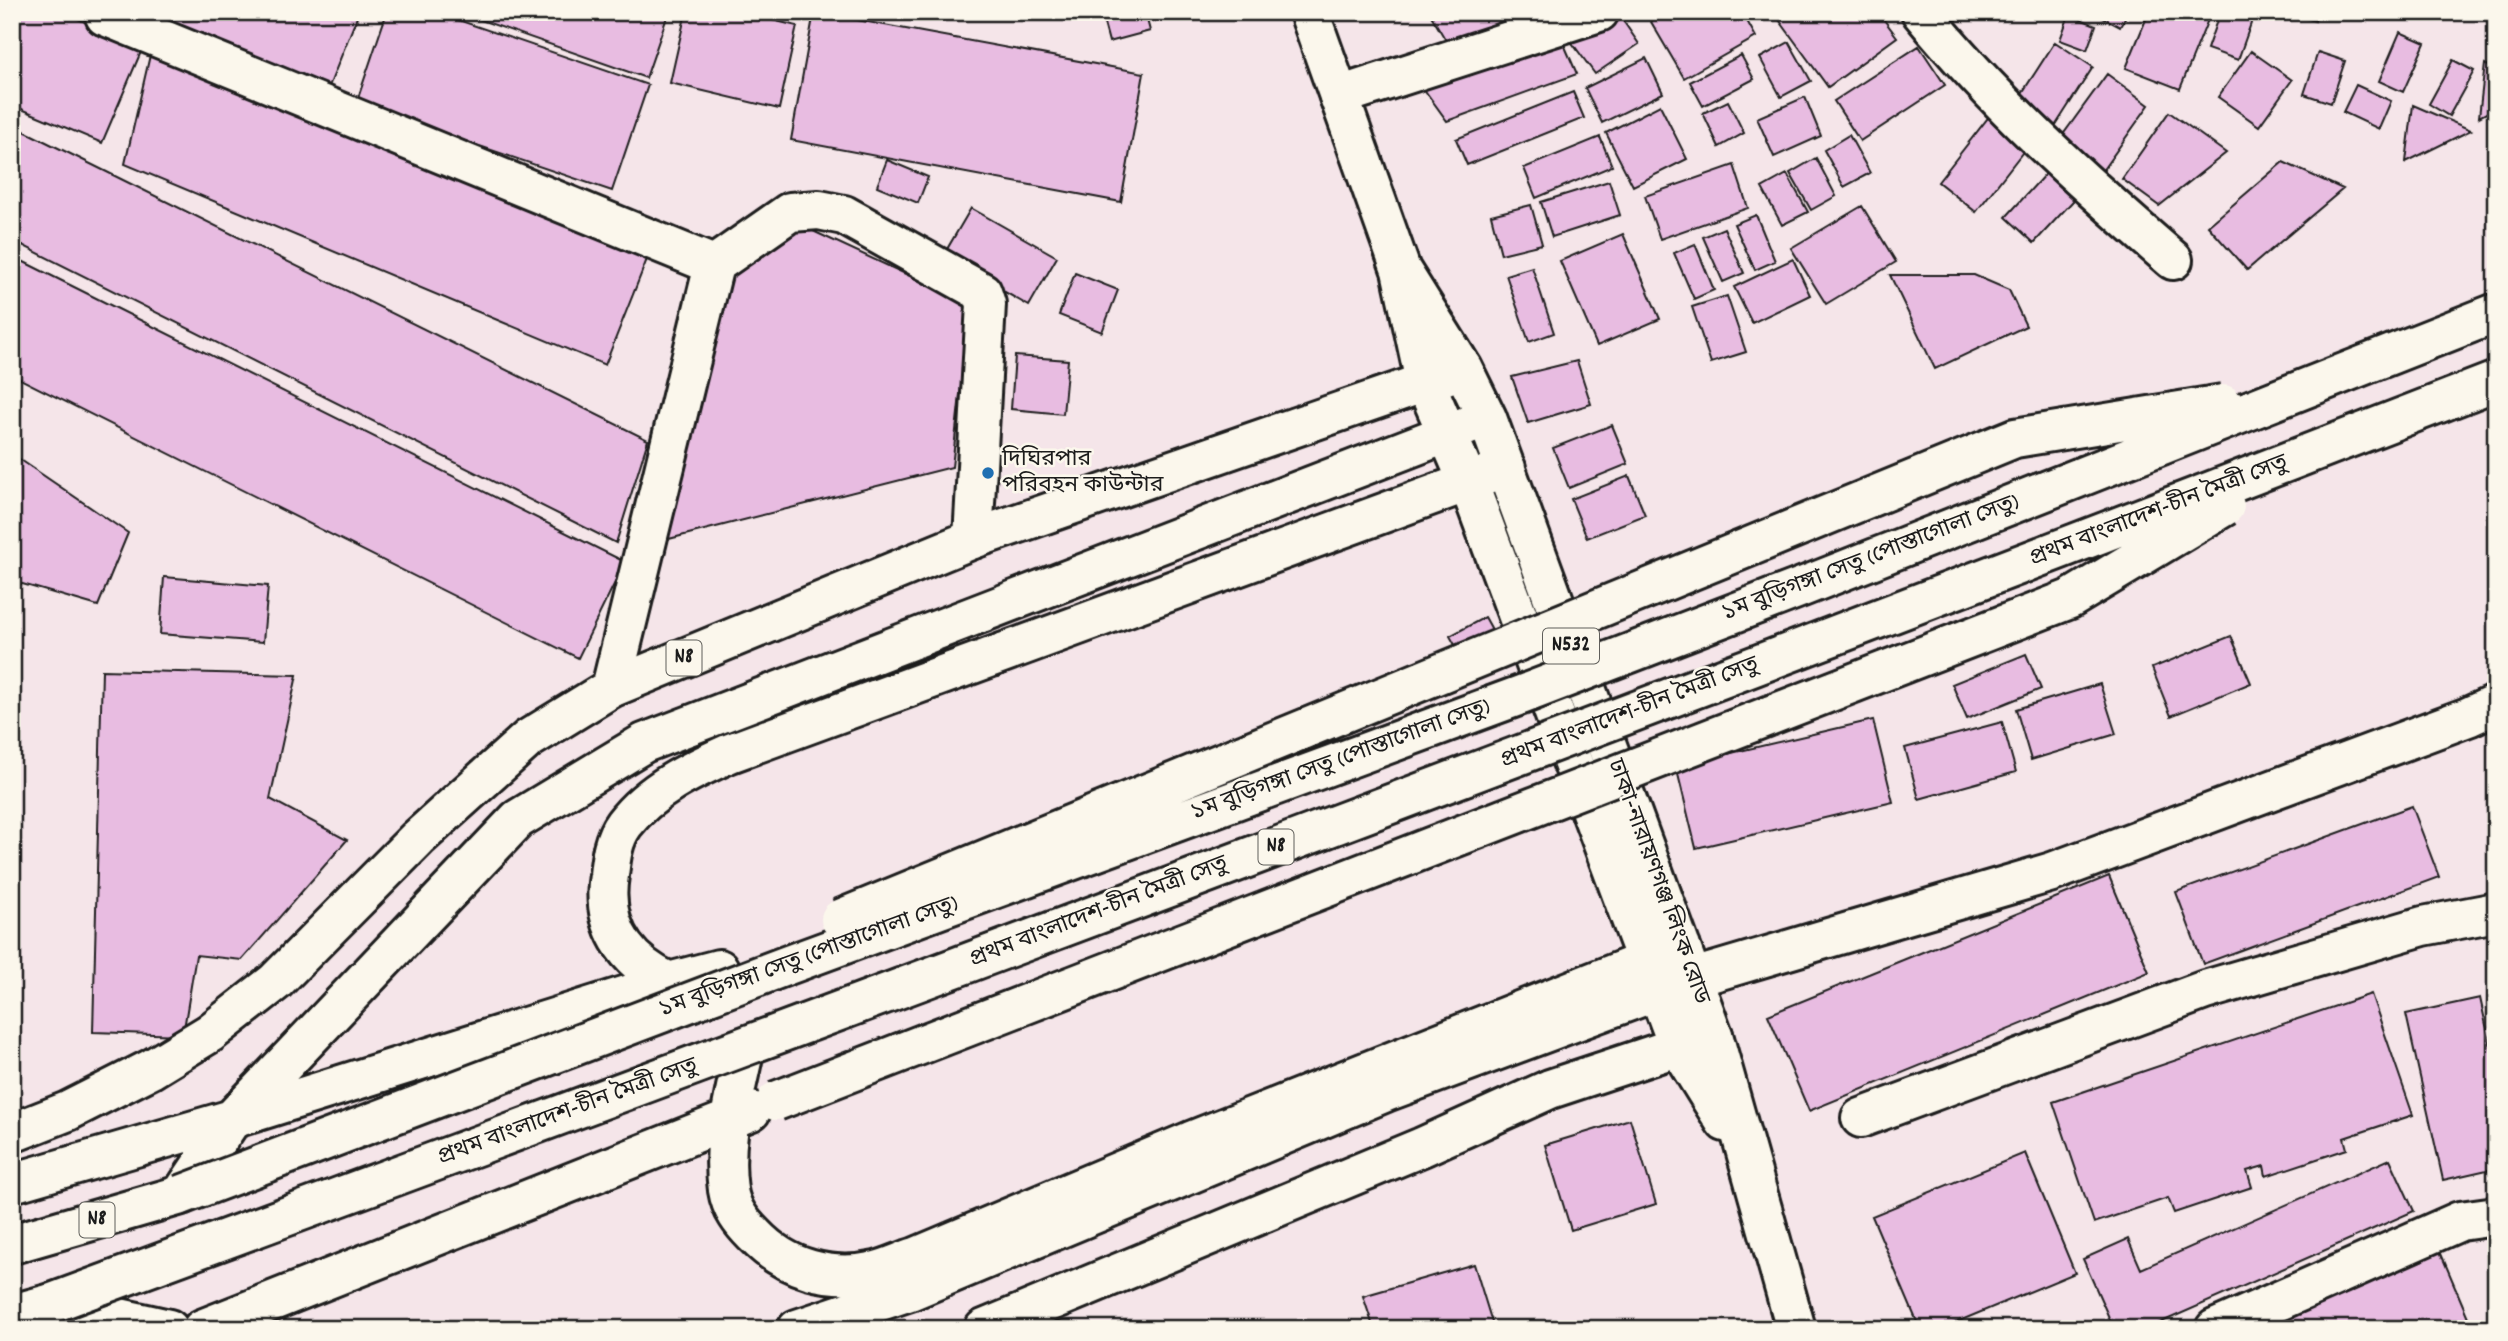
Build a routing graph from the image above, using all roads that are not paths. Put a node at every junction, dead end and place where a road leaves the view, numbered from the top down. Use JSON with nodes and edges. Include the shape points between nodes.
{"nodes":[{"id":1,"x":107,"y":12,"type":"edge"},
{"id":2,"x":1309,"y":12,"type":"edge"},
{"id":3,"x":1599,"y":12,"type":"edge"},
{"id":4,"x":1920,"y":12,"type":"edge"},
{"id":5,"x":1339,"y":96,"type":"junction"},
{"id":6,"x":2174,"y":260,"type":"dead end"},
{"id":7,"x":714,"y":265,"type":"junction"},
{"id":8,"x":1401,"y":270,"type":"junction"},
{"id":9,"x":2496,"y":313,"type":"edge"},
{"id":10,"x":1464,"y":369,"type":"junction"},
{"id":11,"x":2496,"y":381,"type":"edge"},
{"id":12,"x":1425,"y":383,"type":"junction"},
{"id":13,"x":2295,"y":392,"type":"junction"},
{"id":14,"x":1487,"y":418,"type":"junction"},
{"id":15,"x":1447,"y":434,"type":"junction"},
{"id":16,"x":2317,"y":450,"type":"junction"},
{"id":17,"x":1506,"y":468,"type":"junction"},
{"id":18,"x":1468,"y":482,"type":"junction"},
{"id":19,"x":973,"y":539,"type":"junction"},
{"id":20,"x":611,"y":688,"type":"junction"},
{"id":21,"x":2496,"y":704,"type":"edge"},
{"id":22,"x":2496,"y":912,"type":"edge"},
{"id":23,"x":1669,"y":968,"type":"junction"},
{"id":24,"x":714,"y":981,"type":"junction"},
{"id":25,"x":669,"y":982,"type":"junction"},
{"id":26,"x":1696,"y":1041,"type":"junction"},
{"id":27,"x":746,"y":1047,"type":"junction"},
{"id":28,"x":1861,"y":1118,"type":"dead end"},
{"id":29,"x":232,"y":1119,"type":"junction"},
{"id":30,"x":730,"y":1119,"type":"junction"},
{"id":31,"x":12,"y":1133,"type":"edge"},
{"id":32,"x":12,"y":1183,"type":"edge"},
{"id":33,"x":181,"y":1195,"type":"junction"},
{"id":34,"x":2496,"y":1216,"type":"edge"},
{"id":35,"x":12,"y":1244,"type":"edge"},
{"id":36,"x":52,"y":1303,"type":"junction"},
{"id":37,"x":12,"y":1314,"type":"edge"},
{"id":38,"x":169,"y":1329,"type":"edge"},
{"id":39,"x":202,"y":1329,"type":"edge"},
{"id":40,"x":797,"y":1329,"type":"edge"},
{"id":41,"x":984,"y":1329,"type":"edge"},
{"id":42,"x":1796,"y":1329,"type":"edge"},
{"id":43,"x":2215,"y":1329,"type":"edge"}],
"edges":[{"from":1,"to":7,"type":"main road","via":[[105,16],[118,22]]},
{"from":2,"to":5,"type":"main road","name":"ঢাকা-নারায়ণগঞ্জ লিংক রোড","number":"N532"},
{"from":3,"to":5,"type":"main road"},
{"from":4,"to":6,"type":"main road","via":[[1961,61],[2038,137]]},
{"from":5,"to":8,"type":"main road","name":"ঢাকা-নারায়ণগঞ্জ লিংক রোড","number":"N532"},
{"from":7,"to":19,"type":"main road","via":[[790,212],[819,210],[844,215],[982,292],[986,304]]},
{"from":7,"to":20,"type":"main road"},
{"from":8,"to":10,"type":"main road","name":"ঢাকা-নারায়ণগঞ্জ লিংক রোড","number":"N532"},
{"from":8,"to":12,"type":"main road","name":"ঢাকা-নারায়ণগঞ্জ লিংক রোড","number":"N532"},
{"from":9,"to":13,"type":"main road","name":"১ম বুড়িগঙ্গা সেতু (পোস্তাগোলা সেতু)","number":"N8","bridge":true},
{"from":10,"to":12,"type":"main road","number":"N8"},
{"from":10,"to":14,"type":"main road","name":"ঢাকা-নারায়ণগঞ্জ লিংক রোড","number":"N532"},
{"from":11,"to":16,"type":"main road","name":"প্রথম বাংলাদেশ-চীন মৈত্রী সেতু","number":"N8","bridge":true},
{"from":12,"to":15,"type":"main road","name":"ঢাকা-নারায়ণগঞ্জ লিংক রোড","number":"N532"},
{"from":12,"to":19,"type":"main road","number":"N8"},
{"from":13,"to":24,"type":"main road","name":"১ম বুড়িগঙ্গা সেতু (পোস্তাগোলা সেতু)","number":"N8","bridge":true,"via":[[1521,695]]},
{"from":13,"to":24,"type":"main road","bridge":true,"via":[[2015,438]]},
{"from":14,"to":15,"type":"main road"},
{"from":14,"to":17,"type":"main road","name":"ঢাকা-নারায়ণগঞ্জ লিংক রোড","number":"N532"},
{"from":15,"to":18,"type":"main road","name":"ঢাকা-নারায়ণগঞ্জ লিংক রোড","number":"N532"},
{"from":15,"to":29,"type":"main road","via":[[758,697],[611,761],[518,819]]},
{"from":16,"to":27,"type":"main road","name":"প্রথম বাংলাদেশ-চীন মৈত্রী সেতু","number":"N8","bridge":true,"via":[[1865,626]]},
{"from":16,"to":30,"type":"main road","bridge":true,"via":[[2070,599]]},
{"from":17,"to":18,"type":"main road"},
{"from":17,"to":23,"type":"main road","name":"ঢাকা-নারায়ণগঞ্জ লিংক রোড","number":"N532"},
{"from":18,"to":23,"type":"main road","name":"ঢাকা-নারায়ণগঞ্জ লিংক রোড","number":"N532"},
{"from":18,"to":25,"type":"main road","via":[[730,753],[676,779],[624,824],[613,846],[607,884],[614,932],[637,963]]},
{"from":19,"to":20,"type":"main road","number":"N8"},
{"from":20,"to":31,"type":"main road","number":"N8","via":[[528,739],[418,838],[275,982],[210,1033],[68,1111]]},
{"from":21,"to":23,"type":"main road","via":[[2052,872]]},
{"from":22,"to":28,"type":"main road","via":[[2423,926],[2205,989]]},
{"from":23,"to":26,"type":"main road","name":"ঢাকা-নারায়ণগঞ্জ লিংক রোড","number":"N532"},
{"from":23,"to":30,"type":"main road","via":[[1191,1141],[876,1271],[829,1275],[797,1266],[769,1251],[738,1219],[728,1193],[726,1168]]},
{"from":23,"to":40,"type":"main road","via":[[910,1291]]},
{"from":24,"to":25,"type":"main road"},
{"from":24,"to":33,"type":"main road","name":"১ম বুড়িগঙ্গা সেতু (পোস্তাগোলা সেতু)","number":"N8","bridge":true},
{"from":25,"to":29,"type":"main road"},
{"from":26,"to":41,"type":"main road","via":[[1550,1089]]},
{"from":26,"to":42,"type":"main road","name":"ঢাকা-নারায়ণগঞ্জ লিংক রোড","via":[[1749,1159]]},
{"from":27,"to":30,"type":"main road"},
{"from":27,"to":36,"type":"main road","name":"প্রথম বাংলাদেশ-চীন মৈত্রী সেতু","number":"N8","bridge":true},
{"from":29,"to":32,"type":"main road"},
{"from":29,"to":33,"type":"main road"},
{"from":30,"to":39,"type":"main road"},
{"from":33,"to":35,"type":"main road","number":"N8"},
{"from":34,"to":43,"type":"main road","via":[[2460,1221]]},
{"from":36,"to":37,"type":"main road","number":"N8"},
{"from":36,"to":38,"type":"main road"}]}
